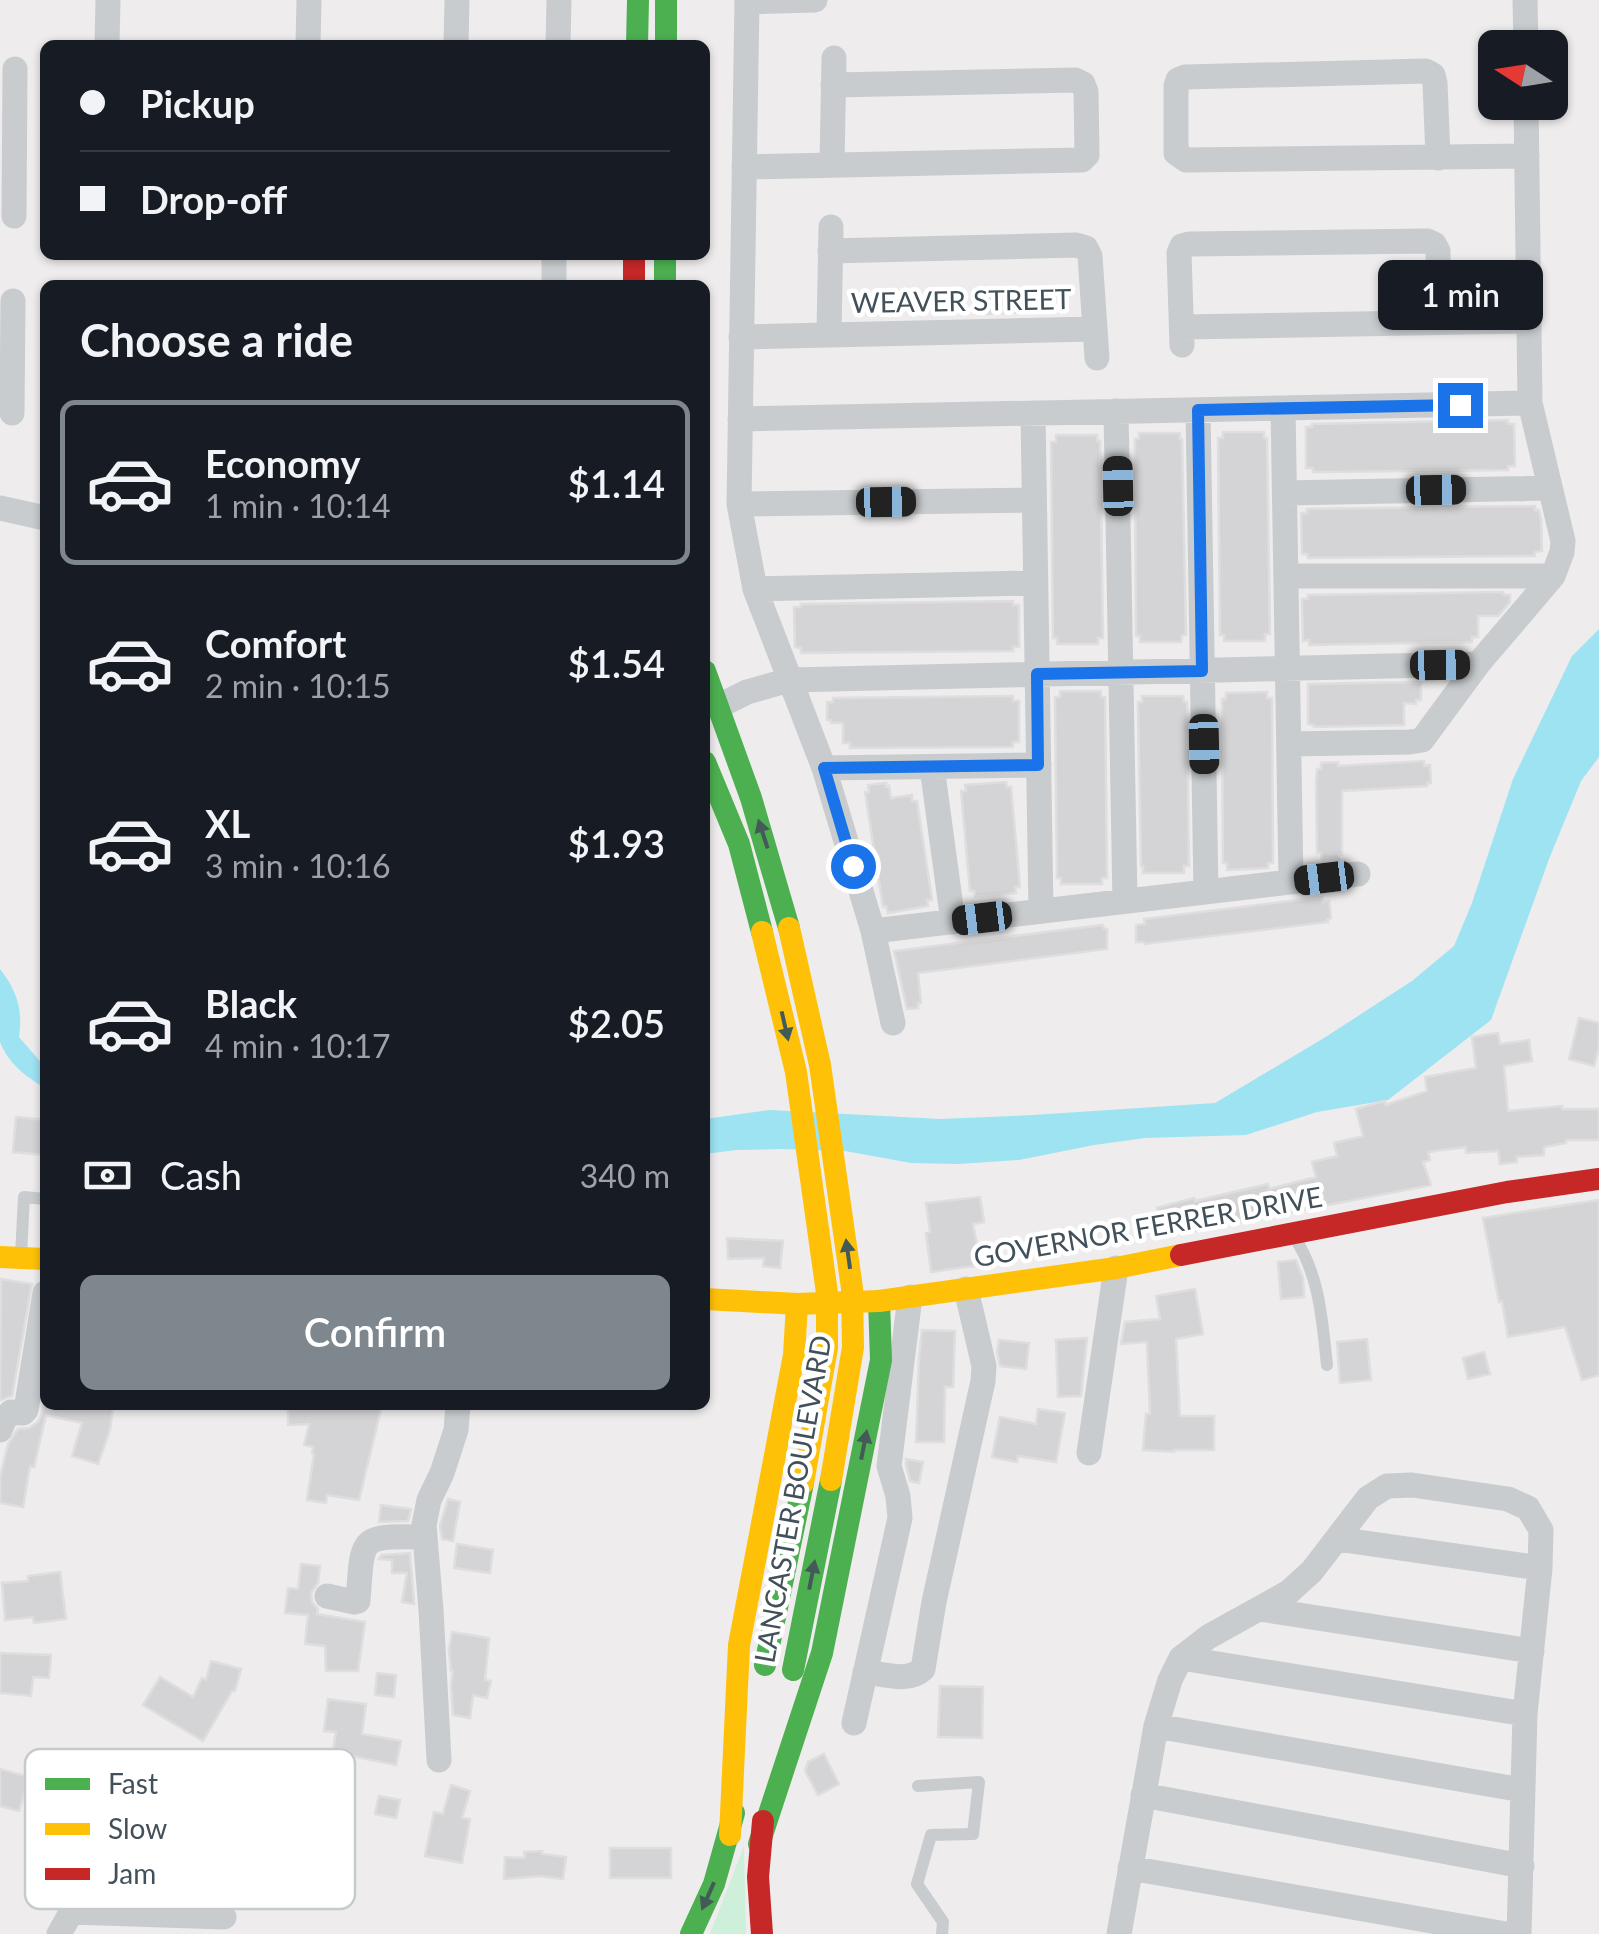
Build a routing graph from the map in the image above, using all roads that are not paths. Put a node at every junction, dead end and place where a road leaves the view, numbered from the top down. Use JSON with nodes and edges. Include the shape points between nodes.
{"nodes":[{"id":1,"x":108,"y":0,"type":"edge"},
{"id":2,"x":309,"y":0,"type":"edge"},
{"id":3,"x":456,"y":0,"type":"edge"},
{"id":4,"x":559,"y":0,"type":"edge"},
{"id":5,"x":638,"y":0,"type":"edge"},
{"id":6,"x":666,"y":0,"type":"edge"},
{"id":7,"x":815,"y":0,"type":"edge"},
{"id":8,"x":1525,"y":0,"type":"edge"},
{"id":9,"x":746,"y":1,"type":"edge"},
{"id":10,"x":1526,"y":30,"type":"edge"},
{"id":11,"x":107,"y":40,"type":"edge"},
{"id":12,"x":308,"y":40,"type":"edge"},
{"id":13,"x":456,"y":40,"type":"edge"},
{"id":14,"x":558,"y":40,"type":"edge"},
{"id":15,"x":637,"y":40,"type":"edge"},
{"id":16,"x":666,"y":40,"type":"edge"},
{"id":17,"x":834,"y":58,"type":"dead end"},
{"id":18,"x":14,"y":69,"type":"edge"},
{"id":19,"x":833,"y":85,"type":"junction"},
{"id":20,"x":1526,"y":120,"type":"edge"},
{"id":21,"x":1527,"y":156,"type":"junction"},
{"id":22,"x":1438,"y":158,"type":"junction"},
{"id":23,"x":832,"y":165,"type":"junction"},
{"id":24,"x":744,"y":167,"type":"junction"},
{"id":25,"x":13,"y":216,"type":"edge"},
{"id":26,"x":13,"y":302,"type":"edge"},
{"id":27,"x":1529,"y":320,"type":"junction"},
{"id":28,"x":1438,"y":322,"type":"junction"},
{"id":29,"x":1094,"y":329,"type":"junction"},
{"id":30,"x":829,"y":333,"type":"junction"},
{"id":31,"x":741,"y":336,"type":"junction"},
{"id":32,"x":1096,"y":358,"type":"dead end"},
{"id":33,"x":1530,"y":403,"type":"junction"},
{"id":34,"x":1283,"y":408,"type":"junction"},
{"id":35,"x":1198,"y":410,"type":"junction"},
{"id":36,"x":1116,"y":412,"type":"junction"},
{"id":37,"x":12,"y":413,"type":"edge"},
{"id":38,"x":1032,"y":413,"type":"junction"},
{"id":39,"x":740,"y":419,"type":"junction"},
{"id":40,"x":1549,"y":488,"type":"junction"},
{"id":41,"x":1284,"y":493,"type":"junction"},
{"id":42,"x":1034,"y":500,"type":"junction"},
{"id":43,"x":739,"y":504,"type":"junction"},
{"id":44,"x":0,"y":508,"type":"edge"},
{"id":45,"x":40,"y":517,"type":"edge"},
{"id":46,"x":1286,"y":576,"type":"junction"},
{"id":47,"x":1552,"y":576,"type":"junction"},
{"id":48,"x":1035,"y":583,"type":"junction"},
{"id":49,"x":754,"y":589,"type":"junction"},
{"id":50,"x":1478,"y":664,"type":"junction"},
{"id":51,"x":1288,"y":668,"type":"junction"},
{"id":52,"x":1202,"y":671,"type":"junction"},
{"id":53,"x":1121,"y":672,"type":"junction"},
{"id":54,"x":1037,"y":674,"type":"junction"},
{"id":55,"x":789,"y":680,"type":"junction"},
{"id":56,"x":710,"y":684,"type":"edge"},
{"id":57,"x":719,"y":706,"type":"junction"},
{"id":58,"x":1289,"y":744,"type":"junction"},
{"id":59,"x":1038,"y":765,"type":"junction"},
{"id":60,"x":932,"y":767,"type":"junction"},
{"id":61,"x":824,"y":768,"type":"junction"},
{"id":62,"x":710,"y":774,"type":"edge"},
{"id":63,"x":1358,"y":874,"type":"dead end"},
{"id":64,"x":1291,"y":882,"type":"junction"},
{"id":65,"x":1206,"y":892,"type":"junction"},
{"id":66,"x":1125,"y":901,"type":"junction"},
{"id":67,"x":1041,"y":911,"type":"junction"},
{"id":68,"x":953,"y":922,"type":"junction"},
{"id":69,"x":873,"y":932,"type":"junction"},
{"id":70,"x":893,"y":1024,"type":"dead end"},
{"id":71,"x":1599,"y":1179,"type":"edge"},
{"id":72,"x":40,"y":1198,"type":"edge"},
{"id":73,"x":1293,"y":1234,"type":"junction"},
{"id":74,"x":22,"y":1258,"type":"edge"},
{"id":75,"x":1116,"y":1268,"type":"junction"},
{"id":76,"x":966,"y":1289,"type":"junction"},
{"id":77,"x":910,"y":1297,"type":"junction"},
{"id":78,"x":710,"y":1299,"type":"edge"},
{"id":79,"x":879,"y":1301,"type":"junction"},
{"id":80,"x":797,"y":1304,"type":"junction"},
{"id":81,"x":40,"y":1325,"type":"edge"},
{"id":82,"x":1326,"y":1365,"type":"dead end"},
{"id":83,"x":458,"y":1410,"type":"edge"},
{"id":84,"x":0,"y":1430,"type":"edge"},
{"id":85,"x":1090,"y":1453,"type":"dead end"},
{"id":86,"x":425,"y":1536,"type":"junction"},
{"id":87,"x":1337,"y":1539,"type":"junction"},
{"id":88,"x":1540,"y":1568,"type":"junction"},
{"id":89,"x":328,"y":1596,"type":"dead end"},
{"id":90,"x":1260,"y":1609,"type":"junction"},
{"id":91,"x":1532,"y":1650,"type":"junction"},
{"id":92,"x":1182,"y":1658,"type":"junction"},
{"id":93,"x":865,"y":1672,"type":"junction"},
{"id":94,"x":1525,"y":1714,"type":"junction"},
{"id":95,"x":854,"y":1722,"type":"dead end"},
{"id":96,"x":1156,"y":1726,"type":"junction"},
{"id":97,"x":439,"y":1760,"type":"dead end"},
{"id":98,"x":918,"y":1786,"type":"dead end"},
{"id":99,"x":1522,"y":1790,"type":"junction"},
{"id":100,"x":1143,"y":1795,"type":"junction"},
{"id":101,"x":730,"y":1834,"type":"junction"},
{"id":102,"x":759,"y":1844,"type":"junction"},
{"id":103,"x":1522,"y":1866,"type":"junction"},
{"id":104,"x":1130,"y":1868,"type":"junction"},
{"id":105,"x":224,"y":1917,"type":"dead end"},
{"id":106,"x":65,"y":1923,"type":"edge"},
{"id":107,"x":691,"y":1934,"type":"edge"},
{"id":108,"x":762,"y":1934,"type":"edge"},
{"id":109,"x":942,"y":1934,"type":"edge"},
{"id":110,"x":1119,"y":1934,"type":"edge"},
{"id":111,"x":1506,"y":1934,"type":"edge"},
{"id":112,"x":1519,"y":1934,"type":"edge"}],
"edges":[{"from":1,"to":11,"type":"street"},
{"from":2,"to":12,"type":"street"},
{"from":3,"to":13,"type":"street"},
{"from":4,"to":14,"type":"street"},
{"from":5,"to":15,"type":"main road"},
{"from":6,"to":16,"type":"main road"},
{"from":7,"to":9,"type":"street"},
{"from":8,"to":10,"type":"street"},
{"from":9,"to":24,"type":"street"},
{"from":17,"to":19,"type":"street"},
{"from":18,"to":25,"type":"street"},
{"from":19,"to":23,"type":"street"},
{"from":19,"to":23,"type":"street","via":[[1075,80],[1086,92],[1089,146],[1082,160]]},
{"from":20,"to":21,"type":"street"},
{"from":21,"to":22,"type":"street"},
{"from":21,"to":27,"type":"street"},
{"from":22,"to":22,"type":"street","via":[[1186,160],[1176,153],[1176,86],[1185,77],[1426,71],[1435,83]]},
{"from":23,"to":24,"type":"street"},
{"from":24,"to":31,"type":"street"},
{"from":26,"to":37,"type":"street"},
{"from":27,"to":28,"type":"street"},
{"from":27,"to":33,"type":"street"},
{"from":28,"to":28,"type":"street","via":[[1182,336],[1179,254],[1190,244],[1427,242],[1438,251]]},
{"from":29,"to":30,"type":"street","name":"WEAVER STREET"},
{"from":29,"to":30,"type":"street","name":"WEAVER STREET","via":[[1086,248],[831,239]]},
{"from":29,"to":32,"type":"street","name":"WEAVER STREET"},
{"from":30,"to":31,"type":"street","name":"WEAVER STREET"},
{"from":31,"to":39,"type":"street"},
{"from":33,"to":34,"type":"street"},
{"from":33,"to":40,"type":"street"},
{"from":34,"to":35,"type":"street"},
{"from":34,"to":41,"type":"street"},
{"from":35,"to":36,"type":"street"},
{"from":35,"to":52,"type":"street"},
{"from":36,"to":38,"type":"street"},
{"from":36,"to":53,"type":"street"},
{"from":38,"to":39,"type":"street"},
{"from":38,"to":42,"type":"street"},
{"from":39,"to":43,"type":"street"},
{"from":40,"to":41,"type":"street"},
{"from":40,"to":47,"type":"street","via":[[1563,541]]},
{"from":41,"to":46,"type":"street"},
{"from":42,"to":43,"type":"street"},
{"from":42,"to":48,"type":"street"},
{"from":43,"to":49,"type":"street"},
{"from":44,"to":45,"type":"street"},
{"from":46,"to":47,"type":"street"},
{"from":46,"to":51,"type":"street"},
{"from":47,"to":50,"type":"street"},
{"from":48,"to":49,"type":"street"},
{"from":48,"to":54,"type":"street"},
{"from":49,"to":55,"type":"street"},
{"from":50,"to":51,"type":"street"},
{"from":50,"to":58,"type":"street","via":[[1422,740]]},
{"from":51,"to":52,"type":"street"},
{"from":51,"to":58,"type":"street"},
{"from":52,"to":53,"type":"street"},
{"from":52,"to":65,"type":"street"},
{"from":53,"to":54,"type":"street"},
{"from":53,"to":66,"type":"street"},
{"from":54,"to":55,"type":"street"},
{"from":54,"to":59,"type":"street"},
{"from":55,"to":57,"type":"street"},
{"from":55,"to":61,"type":"street"},
{"from":56,"to":57,"type":"main road","name":"LANCASTER BOULEVARD"},
{"from":102,"to":57,"type":"main road","name":"LANCASTER BOULEVARD","one_way":true,"bridge":true,"via":[[835,1462],[854,1347],[852,1288],[820,1065],[789,928]]},
{"from":58,"to":64,"type":"street"},
{"from":59,"to":60,"type":"street"},
{"from":59,"to":67,"type":"street"},
{"from":60,"to":61,"type":"street"},
{"from":60,"to":68,"type":"street"},
{"from":61,"to":69,"type":"street"},
{"from":62,"to":101,"type":"main road","name":"LANCASTER BOULEVARD","one_way":true,"bridge":true,"via":[[739,844],[796,1072],[828,1330]]},
{"from":63,"to":64,"type":"street"},
{"from":64,"to":65,"type":"street"},
{"from":65,"to":66,"type":"street"},
{"from":66,"to":67,"type":"street"},
{"from":67,"to":68,"type":"street"},
{"from":68,"to":69,"type":"street"},
{"from":69,"to":70,"type":"street"},
{"from":71,"to":73,"type":"main road","name":"GOVERNOR FERRER DRIVE"},
{"from":72,"to":74,"type":"lane","via":[[24,1198]]},
{"from":73,"to":75,"type":"main road","name":"GOVERNOR FERRER DRIVE"},
{"from":73,"to":82,"type":"lane","via":[[1316,1281]]},
{"from":75,"to":76,"type":"main road","name":"GOVERNOR FERRER DRIVE"},
{"from":75,"to":85,"type":"street"},
{"from":76,"to":77,"type":"main road","name":"GOVERNOR FERRER DRIVE"},
{"from":76,"to":93,"type":"street","via":[[983,1382],[923,1669],[906,1677]]},
{"from":77,"to":79,"type":"main road","name":"GOVERNOR FERRER DRIVE"},
{"from":77,"to":93,"type":"street","via":[[889,1466],[900,1518]]},
{"from":78,"to":80,"type":"main road","name":"GOVERNOR FERRER DRIVE"},
{"from":79,"to":80,"type":"main road","name":"GOVERNOR FERRER DRIVE"},
{"from":102,"to":79,"type":"main road","one_way":true,"via":[[822,1654],[881,1360]]},
{"from":80,"to":101,"type":"main road","via":[[794,1354],[739,1645]]},
{"from":81,"to":84,"type":"street","via":[[26,1410],[7,1415]]},
{"from":83,"to":86,"type":"street","via":[[429,1500]]},
{"from":86,"to":89,"type":"street","via":[[368,1542],[358,1600]]},
{"from":86,"to":97,"type":"street"},
{"from":87,"to":88,"type":"street"},
{"from":87,"to":88,"type":"street","via":[[1368,1498],[1387,1486],[1470,1493],[1528,1508],[1541,1530]]},
{"from":87,"to":90,"type":"street","via":[[1289,1592]]},
{"from":88,"to":91,"type":"street"},
{"from":90,"to":91,"type":"street"},
{"from":90,"to":92,"type":"street"},
{"from":91,"to":94,"type":"street"},
{"from":92,"to":94,"type":"street"},
{"from":92,"to":96,"type":"street"},
{"from":93,"to":95,"type":"street"},
{"from":94,"to":99,"type":"street"},
{"from":96,"to":99,"type":"street"},
{"from":96,"to":100,"type":"street"},
{"from":98,"to":109,"type":"lane","via":[[979,1782],[973,1834],[930,1835],[916,1884],[943,1922]]},
{"from":99,"to":103,"type":"street"},
{"from":100,"to":103,"type":"street"},
{"from":100,"to":104,"type":"street"},
{"from":101,"to":107,"type":"main road","name":"LANCASTER BOULEVARD","one_way":true},
{"from":102,"to":108,"type":"main road","name":"LANCASTER BOULEVARD"},
{"from":103,"to":112,"type":"street"},
{"from":104,"to":110,"type":"street"},
{"from":104,"to":111,"type":"street"},
{"from":105,"to":106,"type":"street"}]}
